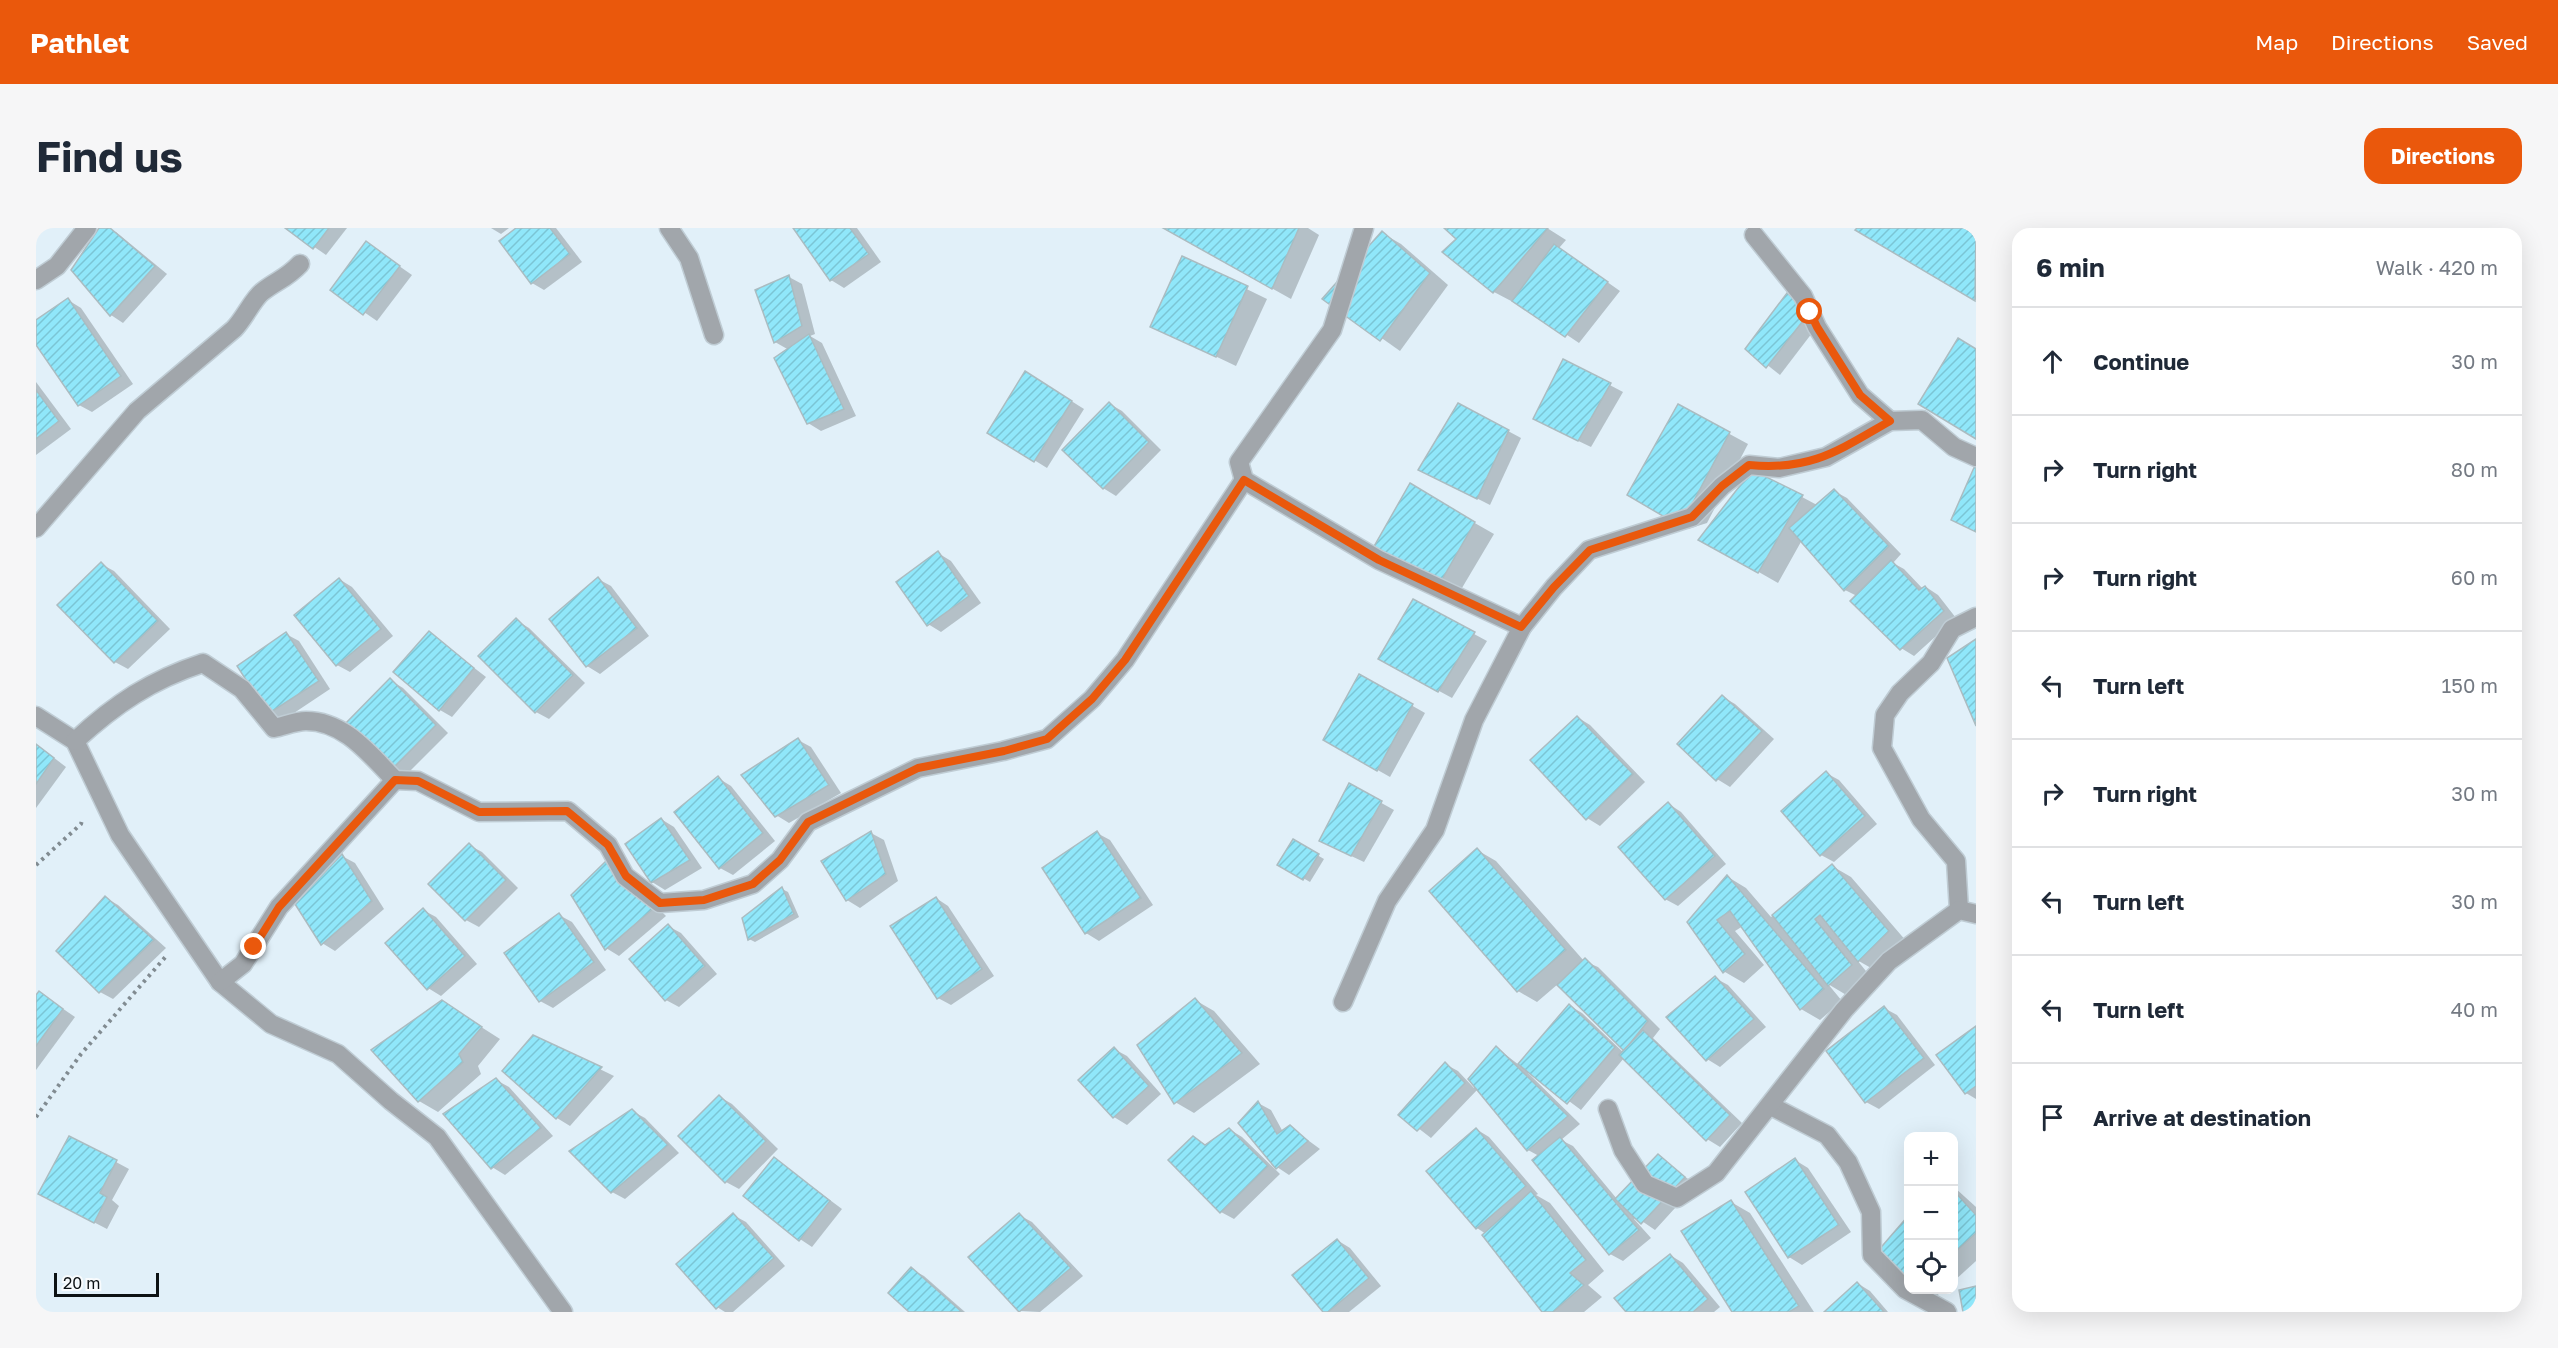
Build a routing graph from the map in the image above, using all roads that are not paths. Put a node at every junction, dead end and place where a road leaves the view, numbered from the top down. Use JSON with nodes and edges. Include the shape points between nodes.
{"nodes":[{"id":1,"x":87,"y":228,"type":"edge"},
{"id":2,"x":669,"y":228,"type":"edge"},
{"id":3,"x":1364,"y":228,"type":"edge"},
{"id":4,"x":1754,"y":235,"type":"dead end"},
{"id":5,"x":300,"y":264,"type":"dead end"},
{"id":6,"x":36,"y":280,"type":"edge"},
{"id":7,"x":714,"y":335,"type":"dead end"},
{"id":8,"x":1890,"y":421,"type":"junction"},
{"id":9,"x":1976,"y":458,"type":"edge"},
{"id":10,"x":1244,"y":480,"type":"junction"},
{"id":11,"x":36,"y":528,"type":"edge"},
{"id":12,"x":1976,"y":617,"type":"edge"},
{"id":13,"x":1521,"y":627,"type":"junction"},
{"id":14,"x":36,"y":716,"type":"edge"},
{"id":15,"x":75,"y":741,"type":"junction"},
{"id":16,"x":395,"y":780,"type":"junction"},
{"id":17,"x":1967,"y":912,"type":"edge"},
{"id":18,"x":220,"y":982,"type":"junction"},
{"id":19,"x":1343,"y":1002,"type":"dead end"},
{"id":20,"x":1772,"y":1106,"type":"junction"},
{"id":21,"x":1608,"y":1109,"type":"dead end"},
{"id":22,"x":563,"y":1312,"type":"edge"},
{"id":23,"x":1947,"y":1312,"type":"edge"}],
"edges":[{"from":1,"to":6,"type":"street","via":[[57,266]]},
{"from":2,"to":7,"type":"street","via":[[689,258]]},
{"from":3,"to":10,"type":"street","via":[[1332,330],[1239,462]]},
{"from":4,"to":8,"type":"street","via":[[1803,296],[1817,327],[1860,395]]},
{"from":5,"to":11,"type":"street","via":[[286,279],[261,292],[234,329],[137,411]]},
{"from":8,"to":9,"type":"street","via":[[1922,420],[1954,447]]},
{"from":8,"to":13,"type":"street","via":[[1826,457],[1779,468],[1749,465],[1692,517],[1590,550]]},
{"from":10,"to":13,"type":"street","via":[[1379,560]]},
{"from":10,"to":16,"type":"street","via":[[1125,660],[1092,699],[1047,739],[918,768],[808,822],[780,860],[753,884],[704,900],[660,903],[626,876],[608,845],[567,811],[479,812],[418,781]]},
{"from":12,"to":17,"type":"street","via":[[1952,629],[1931,663],[1900,693],[1885,715],[1882,747],[1921,819],[1956,861]]},
{"from":13,"to":19,"type":"street","via":[[1474,720],[1435,830],[1387,901]]},
{"from":14,"to":15,"type":"street"},
{"from":15,"to":16,"type":"street","via":[[106,712],[166,675],[203,663],[242,689],[273,728],[305,721],[328,724],[351,737]]},
{"from":15,"to":18,"type":"street","via":[[120,835]]},
{"from":16,"to":18,"type":"street","via":[[279,907],[243,964]]},
{"from":17,"to":20,"type":"street","via":[[1889,961],[1844,1010]]},
{"from":18,"to":22,"type":"street","via":[[272,1024],[338,1054],[437,1137]]},
{"from":20,"to":21,"type":"street","via":[[1716,1173],[1677,1198],[1645,1184],[1623,1150]]},
{"from":20,"to":23,"type":"street","via":[[1827,1135],[1848,1162],[1871,1212],[1872,1255],[1905,1289]]}]}
